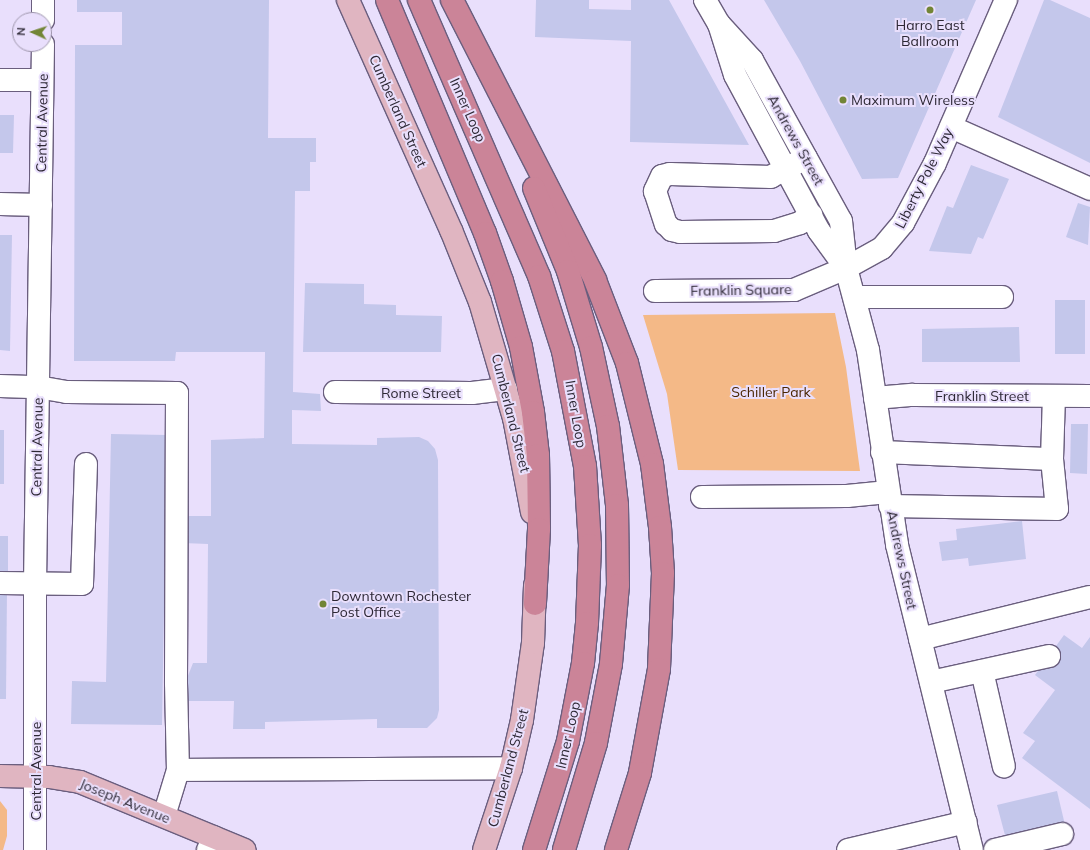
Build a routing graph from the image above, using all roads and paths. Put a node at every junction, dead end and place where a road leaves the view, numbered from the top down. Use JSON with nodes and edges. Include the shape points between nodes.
{"nodes":[{"id":1,"x":43,"y":0,"type":"edge"},
{"id":2,"x":348,"y":0,"type":"edge"},
{"id":3,"x":387,"y":0,"type":"edge"},
{"id":4,"x":419,"y":0,"type":"edge"},
{"id":5,"x":451,"y":0,"type":"edge"},
{"id":6,"x":705,"y":0,"type":"edge"},
{"id":7,"x":1006,"y":0,"type":"edge"},
{"id":8,"x":43,"y":12,"type":"edge"},
{"id":9,"x":719,"y":24,"type":"junction"},
{"id":10,"x":43,"y":52,"type":"edge"},
{"id":11,"x":0,"y":80,"type":"edge"},
{"id":12,"x":42,"y":80,"type":"junction"},
{"id":13,"x":951,"y":127,"type":"junction"},
{"id":14,"x":806,"y":158,"type":"junction"},
{"id":15,"x":787,"y":169,"type":"junction"},
{"id":16,"x":1090,"y":189,"type":"edge"},
{"id":17,"x":0,"y":204,"type":"edge"},
{"id":18,"x":41,"y":205,"type":"junction"},
{"id":19,"x":811,"y":215,"type":"junction"},
{"id":20,"x":846,"y":268,"type":"junction"},
{"id":21,"x":655,"y":291,"type":"dead end"},
{"id":22,"x":1002,"y":297,"type":"dead end"},
{"id":23,"x":856,"y":298,"type":"junction"},
{"id":24,"x":0,"y":386,"type":"edge"},
{"id":25,"x":38,"y":387,"type":"junction"},
{"id":26,"x":506,"y":389,"type":"junction"},
{"id":27,"x":335,"y":392,"type":"dead end"},
{"id":28,"x":1054,"y":396,"type":"junction"},
{"id":29,"x":1090,"y":396,"type":"edge"},
{"id":30,"x":875,"y":398,"type":"junction"},
{"id":31,"x":882,"y":452,"type":"junction"},
{"id":32,"x":1052,"y":459,"type":"junction"},
{"id":33,"x":86,"y":464,"type":"dead end"},
{"id":34,"x":702,"y":497,"type":"dead end"},
{"id":35,"x":889,"y":499,"type":"junction"},
{"id":36,"x":0,"y":583,"type":"edge"},
{"id":37,"x":35,"y":584,"type":"junction"},
{"id":38,"x":1090,"y":597,"type":"edge"},
{"id":39,"x":535,"y":604,"type":"junction"},
{"id":40,"x":920,"y":639,"type":"junction"},
{"id":41,"x":1049,"y":656,"type":"dead end"},
{"id":42,"x":982,"y":671,"type":"junction"},
{"id":43,"x":931,"y":682,"type":"junction"},
{"id":44,"x":1004,"y":767,"type":"dead end"},
{"id":45,"x":511,"y":768,"type":"junction"},
{"id":46,"x":178,"y":770,"type":"junction"},
{"id":47,"x":0,"y":776,"type":"edge"},
{"id":48,"x":36,"y":776,"type":"junction"},
{"id":49,"x":164,"y":816,"type":"junction"},
{"id":50,"x":966,"y":822,"type":"junction"},
{"id":51,"x":1062,"y":834,"type":"dead end"},
{"id":52,"x":211,"y":843,"type":"edge"},
{"id":53,"x":35,"y":850,"type":"edge"},
{"id":54,"x":235,"y":850,"type":"edge"},
{"id":55,"x":245,"y":850,"type":"edge"},
{"id":56,"x":484,"y":850,"type":"edge"},
{"id":57,"x":534,"y":850,"type":"edge"},
{"id":58,"x":564,"y":850,"type":"edge"},
{"id":59,"x":616,"y":850,"type":"edge"},
{"id":60,"x":848,"y":850,"type":"edge"},
{"id":61,"x":972,"y":850,"type":"edge"},
{"id":62,"x":995,"y":850,"type":"edge"}],
"edges":[{"from":1,"to":8,"type":"street"},
{"from":2,"to":26,"type":"main road","name":"Cumberland Street","via":[[466,265]]},
{"from":3,"to":39,"type":"highway","via":[[485,233],[521,347],[534,419],[539,471]]},
{"from":4,"to":57,"type":"highway","name":"Inner Loop","via":[[539,276],[563,351],[585,466],[590,545],[583,663],[568,741]]},
{"from":5,"to":58,"type":"highway","name":"Inner Loop","via":[[568,271],[591,347],[608,426],[618,545],[615,624],[597,737]]},
{"from":5,"to":59,"type":"highway","via":[[595,280],[627,363],[651,458],[658,505],[663,573],[660,657],[646,747],[635,794]]},
{"from":6,"to":9,"type":"street","name":"Andrews Street"},
{"from":7,"to":13,"type":"street","name":"Liberty Pole Way"},
{"from":9,"to":14,"type":"street","name":"Andrews Street","via":[[752,60]]},
{"from":9,"to":15,"type":"street","name":"Andrews Street","via":[[735,75]]},
{"from":10,"to":12,"type":"street","name":"Central Avenue"},
{"from":11,"to":12,"type":"street"},
{"from":12,"to":18,"type":"street","name":"Central Avenue"},
{"from":13,"to":16,"type":"street"},
{"from":13,"to":20,"type":"street","name":"Liberty Pole Way","via":[[910,211],[896,233],[875,254]]},
{"from":14,"to":15,"type":"street"},
{"from":14,"to":20,"type":"street","name":"Andrews Street","via":[[841,221]]},
{"from":15,"to":19,"type":"street","name":"Andrews Street"},
{"from":15,"to":19,"type":"street","via":[[776,175],[763,177],[670,174],[662,176],[655,191],[666,224],[672,230],[680,232],[774,232],[800,223]]},
{"from":17,"to":18,"type":"street"},
{"from":18,"to":25,"type":"street","name":"Central Avenue"},
{"from":19,"to":20,"type":"street","name":"Andrews Street","via":[[819,232]]},
{"from":20,"to":21,"type":"street","name":"Franklin Square","via":[[806,286],[788,290]]},
{"from":20,"to":23,"type":"street","name":"Andrews Street"},
{"from":22,"to":23,"type":"street"},
{"from":23,"to":30,"type":"street","name":"Andrews Street"},
{"from":24,"to":25,"type":"street"},
{"from":25,"to":37,"type":"street","name":"Central Avenue"},
{"from":25,"to":46,"type":"street","via":[[67,392],[177,393]]},
{"from":26,"to":27,"type":"street","name":"Rome Street","via":[[472,393]]},
{"from":26,"to":39,"type":"main road","name":"Cumberland Street","via":[[528,487],[534,538]]},
{"from":28,"to":29,"type":"street","name":"Franklin Street"},
{"from":28,"to":30,"type":"street","name":"Franklin Street","via":[[913,395]]},
{"from":28,"to":32,"type":"street"},
{"from":30,"to":31,"type":"street","name":"Andrews Street"},
{"from":31,"to":32,"type":"street"},
{"from":31,"to":35,"type":"street","name":"Andrews Street"},
{"from":32,"to":35,"type":"street","via":[[1057,509]]},
{"from":33,"to":37,"type":"street","via":[[82,584]]},
{"from":34,"to":35,"type":"street","via":[[848,496]]},
{"from":35,"to":40,"type":"street","name":"Andrews Street","via":[[901,564]]},
{"from":36,"to":37,"type":"street"},
{"from":37,"to":48,"type":"street","name":"Central Avenue"},
{"from":38,"to":40,"type":"street"},
{"from":39,"to":45,"type":"main road","name":"Cumberland Street","via":[[528,682]]},
{"from":40,"to":43,"type":"street","name":"Andrews Street"},
{"from":41,"to":42,"type":"street"},
{"from":42,"to":43,"type":"street"},
{"from":42,"to":44,"type":"street"},
{"from":43,"to":50,"type":"street","name":"Andrews Street"},
{"from":45,"to":46,"type":"street"},
{"from":45,"to":56,"type":"main road","name":"Cumberland Street"},
{"from":46,"to":49,"type":"street"},
{"from":47,"to":48,"type":"main road","name":"Joseph Avenue"},
{"from":48,"to":49,"type":"main road","name":"Joseph Avenue","via":[[80,782]]},
{"from":48,"to":53,"type":"street","name":"Central Avenue"},
{"from":49,"to":52,"type":"main road","name":"Joseph Avenue"},
{"from":50,"to":60,"type":"street"},
{"from":50,"to":61,"type":"street","name":"Andrews Street"},
{"from":51,"to":62,"type":"street"},
{"from":52,"to":54,"type":"main road"},
{"from":52,"to":55,"type":"main road","name":"Joseph Avenue"}]}
